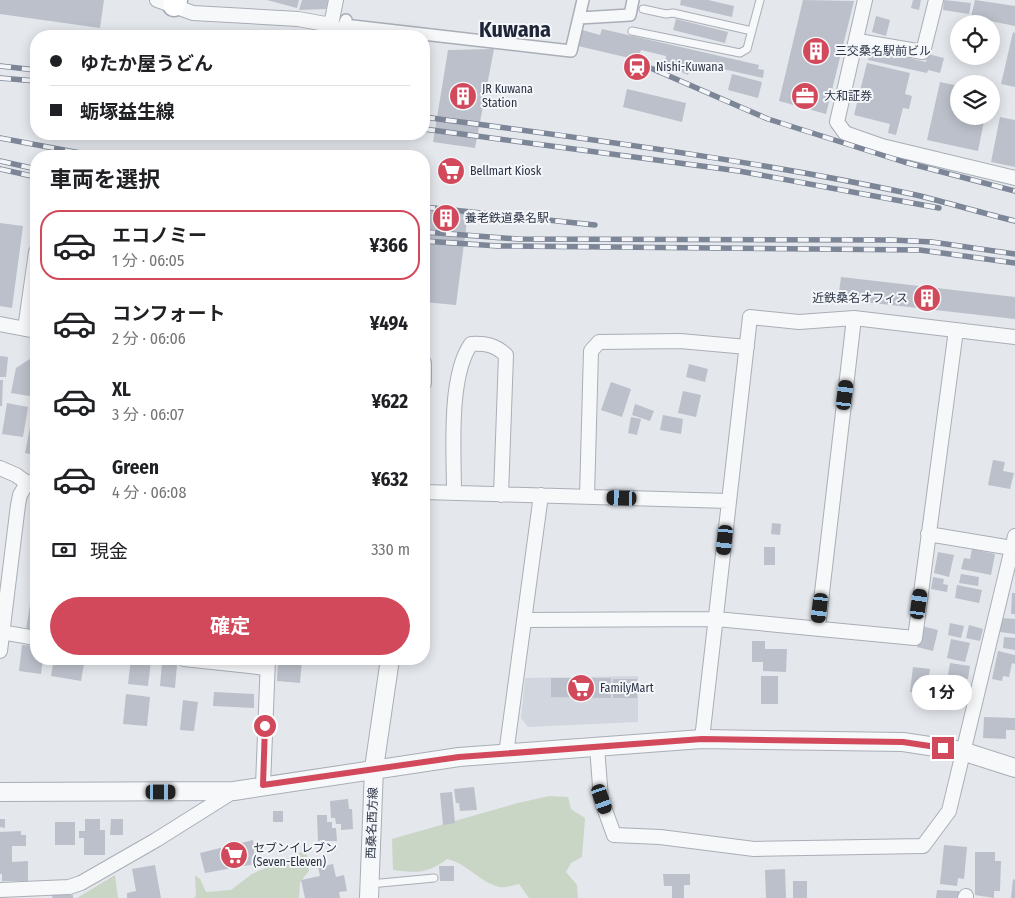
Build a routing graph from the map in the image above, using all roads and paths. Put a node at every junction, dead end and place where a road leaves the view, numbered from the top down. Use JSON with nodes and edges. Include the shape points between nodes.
{"nodes":[{"id":1,"x":336,"y":0,"type":"edge"},
{"id":2,"x":583,"y":0,"type":"edge"},
{"id":3,"x":625,"y":0,"type":"edge"},
{"id":4,"x":633,"y":0,"type":"edge"},
{"id":5,"x":758,"y":0,"type":"edge"},
{"id":6,"x":865,"y":0,"type":"edge"},
{"id":7,"x":936,"y":0,"type":"edge"},
{"id":8,"x":169,"y":2,"type":"edge"},
{"id":9,"x":642,"y":9,"type":"dead end"},
{"id":10,"x":630,"y":15,"type":"junction"},
{"id":11,"x":579,"y":18,"type":"junction"},
{"id":12,"x":337,"y":30,"type":"edge"},
{"id":13,"x":404,"y":30,"type":"edge"},
{"id":14,"x":632,"y":31,"type":"dead end"},
{"id":15,"x":752,"y":31,"type":"junction"},
{"id":16,"x":430,"y":33,"type":"edge"},
{"id":17,"x":858,"y":41,"type":"junction"},
{"id":18,"x":1015,"y":178,"type":"edge"},
{"id":19,"x":854,"y":318,"type":"junction"},
{"id":20,"x":0,"y":324,"type":"edge"},
{"id":21,"x":30,"y":330,"type":"edge"},
{"id":22,"x":956,"y":330,"type":"junction"},
{"id":23,"x":1015,"y":337,"type":"edge"},
{"id":24,"x":747,"y":346,"type":"junction"},
{"id":25,"x":0,"y":468,"type":"edge"},
{"id":26,"x":30,"y":481,"type":"edge"},
{"id":27,"x":30,"y":484,"type":"edge"},
{"id":28,"x":430,"y":492,"type":"edge"},
{"id":29,"x":454,"y":493,"type":"junction"},
{"id":30,"x":501,"y":495,"type":"junction"},
{"id":31,"x":541,"y":495,"type":"junction"},
{"id":32,"x":587,"y":496,"type":"junction"},
{"id":33,"x":729,"y":501,"type":"junction"},
{"id":34,"x":928,"y":534,"type":"junction"},
{"id":35,"x":1014,"y":542,"type":"edge"},
{"id":36,"x":716,"y":619,"type":"junction"},
{"id":37,"x":525,"y":620,"type":"junction"},
{"id":38,"x":818,"y":627,"type":"junction"},
{"id":39,"x":1,"y":632,"type":"edge"},
{"id":40,"x":30,"y":637,"type":"edge"},
{"id":41,"x":0,"y":651,"type":"edge"},
{"id":42,"x":268,"y":665,"type":"edge"},
{"id":43,"x":389,"y":665,"type":"edge"},
{"id":44,"x":702,"y":739,"type":"junction"},
{"id":45,"x":597,"y":747,"type":"junction"},
{"id":46,"x":962,"y":751,"type":"junction"},
{"id":47,"x":506,"y":754,"type":"junction"},
{"id":48,"x":374,"y":768,"type":"junction"},
{"id":49,"x":1015,"y":768,"type":"edge"},
{"id":50,"x":263,"y":785,"type":"junction"},
{"id":51,"x":234,"y":791,"type":"junction"},
{"id":52,"x":0,"y":792,"type":"edge"},
{"id":53,"x":434,"y":878,"type":"dead end"},
{"id":54,"x":0,"y":890,"type":"edge"},
{"id":55,"x":369,"y":891,"type":"edge"}],
"edges":[{"from":1,"to":8,"type":"street","via":[[331,25],[298,19],[193,13]]},
{"from":2,"to":11,"type":"street"},
{"from":3,"to":10,"type":"street"},
{"from":4,"to":10,"type":"street"},
{"from":5,"to":15,"type":"lane"},
{"from":6,"to":17,"type":"street"},
{"from":7,"to":17,"type":"street","via":[[923,52]]},
{"from":9,"to":15,"type":"lane"},
{"from":10,"to":11,"type":"street"},
{"from":11,"to":16,"type":"street","via":[[571,50]]},
{"from":12,"to":13,"type":"street","via":[[345,23]]},
{"from":14,"to":15,"type":"lane","via":[[740,54],[747,50]]},
{"from":17,"to":18,"type":"street","via":[[837,122],[845,133],[882,146]]},
{"from":19,"to":22,"type":"street"},
{"from":19,"to":24,"type":"street","via":[[799,322],[750,317]]},
{"from":19,"to":38,"type":"street"},
{"from":20,"to":21,"type":"street"},
{"from":22,"to":23,"type":"street"},
{"from":22,"to":34,"type":"street"},
{"from":24,"to":32,"type":"street","via":[[680,341],[599,342],[591,351]]},
{"from":24,"to":33,"type":"street"},
{"from":25,"to":26,"type":"street"},
{"from":27,"to":39,"type":"street","via":[[20,495],[18,505]]},
{"from":28,"to":29,"type":"street"},
{"from":29,"to":30,"type":"street"},
{"from":29,"to":30,"type":"street","via":[[454,414],[463,355],[472,344],[486,343],[506,355]]},
{"from":30,"to":31,"type":"street"},
{"from":31,"to":32,"type":"street"},
{"from":31,"to":37,"type":"street"},
{"from":32,"to":33,"type":"street"},
{"from":33,"to":36,"type":"street"},
{"from":34,"to":35,"type":"street"},
{"from":34,"to":38,"type":"street","via":[[915,638]]},
{"from":35,"to":46,"type":"street"},
{"from":36,"to":37,"type":"street"},
{"from":36,"to":38,"type":"street"},
{"from":36,"to":44,"type":"street"},
{"from":37,"to":47,"type":"street"},
{"from":39,"to":40,"type":"street"},
{"from":39,"to":41,"type":"street"},
{"from":42,"to":50,"type":"street"},
{"from":43,"to":48,"type":"street","name":"西桑名西方線"},
{"from":44,"to":45,"type":"street"},
{"from":44,"to":46,"type":"street","via":[[903,742]]},
{"from":45,"to":46,"type":"street","via":[[602,799],[614,835],[660,837],[754,849],[923,846],[949,811]]},
{"from":45,"to":47,"type":"street"},
{"from":46,"to":49,"type":"street"},
{"from":47,"to":48,"type":"street"},
{"from":48,"to":50,"type":"street"},
{"from":48,"to":55,"type":"street","name":"西桑名西方線"},
{"from":50,"to":51,"type":"street"},
{"from":51,"to":52,"type":"street"},
{"from":51,"to":54,"type":"street","via":[[81,883],[69,888]]},
{"from":53,"to":55,"type":"lane"}]}
